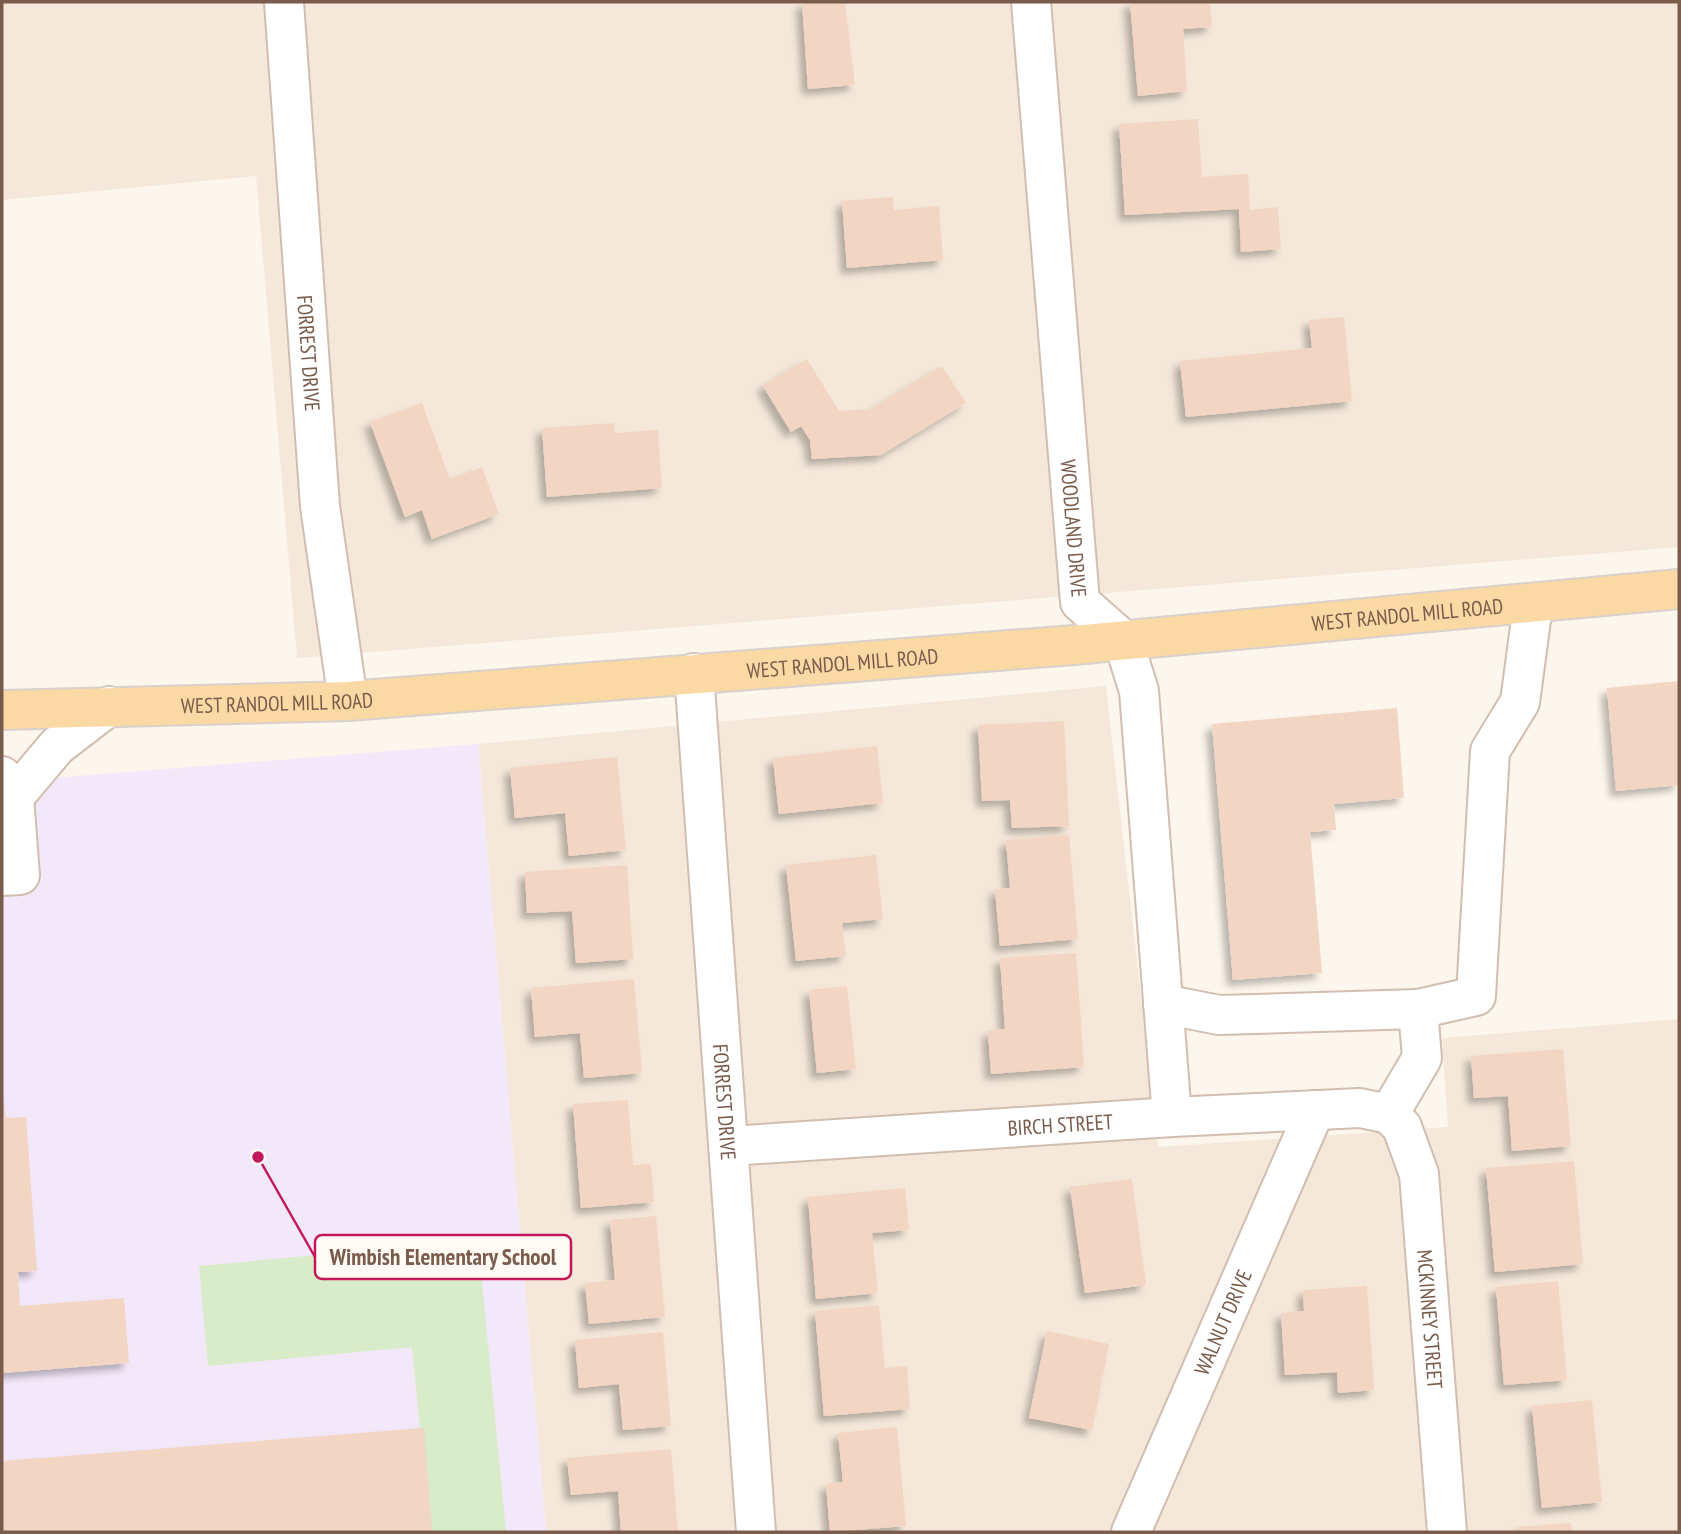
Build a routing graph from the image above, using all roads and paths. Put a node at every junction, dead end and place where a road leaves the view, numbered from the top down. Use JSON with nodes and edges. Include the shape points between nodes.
{"nodes":[{"id":1,"x":284,"y":2,"type":"edge"},
{"id":2,"x":1031,"y":2,"type":"edge"},
{"id":3,"x":1679,"y":589,"type":"edge"},
{"id":4,"x":1534,"y":605,"type":"junction"},
{"id":5,"x":1123,"y":640,"type":"junction"},
{"id":6,"x":694,"y":673,"type":"junction"},
{"id":7,"x":348,"y":701,"type":"junction"},
{"id":8,"x":108,"y":706,"type":"junction"},
{"id":9,"x":2,"y":710,"type":"edge"},
{"id":10,"x":8,"y":786,"type":"edge"},
{"id":11,"x":2,"y":876,"type":"edge"},
{"id":12,"x":1163,"y":1004,"type":"junction"},
{"id":13,"x":1418,"y":1009,"type":"junction"},
{"id":14,"x":1315,"y":1110,"type":"junction"},
{"id":15,"x":1388,"y":1114,"type":"junction"},
{"id":16,"x":1172,"y":1117,"type":"junction"},
{"id":17,"x":730,"y":1146,"type":"junction"},
{"id":18,"x":756,"y":1532,"type":"edge"},
{"id":19,"x":1131,"y":1532,"type":"edge"},
{"id":20,"x":1447,"y":1532,"type":"edge"}],
"edges":[{"from":1,"to":7,"type":"street","name":"FORREST DRIVE","via":[[320,506]]},
{"from":2,"to":5,"type":"street","name":"WOODLAND DRIVE","via":[[1080,602]]},
{"from":3,"to":4,"type":"main road","name":"WEST RANDOL MILL ROAD"},
{"from":4,"to":5,"type":"main road","name":"WEST RANDOL MILL ROAD"},
{"from":4,"to":13,"type":"street","via":[[1520,702],[1490,751],[1476,996]]},
{"from":5,"to":6,"type":"main road","name":"WEST RANDOL MILL ROAD"},
{"from":5,"to":12,"type":"street","via":[[1139,691]]},
{"from":6,"to":7,"type":"main road","name":"WEST RANDOL MILL ROAD"},
{"from":6,"to":17,"type":"street","name":"FORREST DRIVE"},
{"from":7,"to":8,"type":"main road","name":"WEST RANDOL MILL ROAD"},
{"from":8,"to":9,"type":"main road","name":"WEST RANDOL MILL ROAD"},
{"from":8,"to":10,"type":"street"},
{"from":10,"to":11,"type":"street","via":[[20,875]]},
{"from":12,"to":13,"type":"street","via":[[1219,1015]]},
{"from":12,"to":16,"type":"street"},
{"from":13,"to":15,"type":"street","via":[[1422,1058]]},
{"from":14,"to":15,"type":"street","name":"BIRCH STREET","via":[[1360,1108]]},
{"from":14,"to":16,"type":"street","name":"BIRCH STREET"},
{"from":14,"to":19,"type":"street","name":"WALNUT DRIVE"},
{"from":15,"to":20,"type":"street","name":"MCKINNEY STREET","via":[[1402,1127],[1419,1174]]},
{"from":16,"to":17,"type":"street","name":"BIRCH STREET"},
{"from":17,"to":18,"type":"street","name":"FORREST DRIVE"}]}
